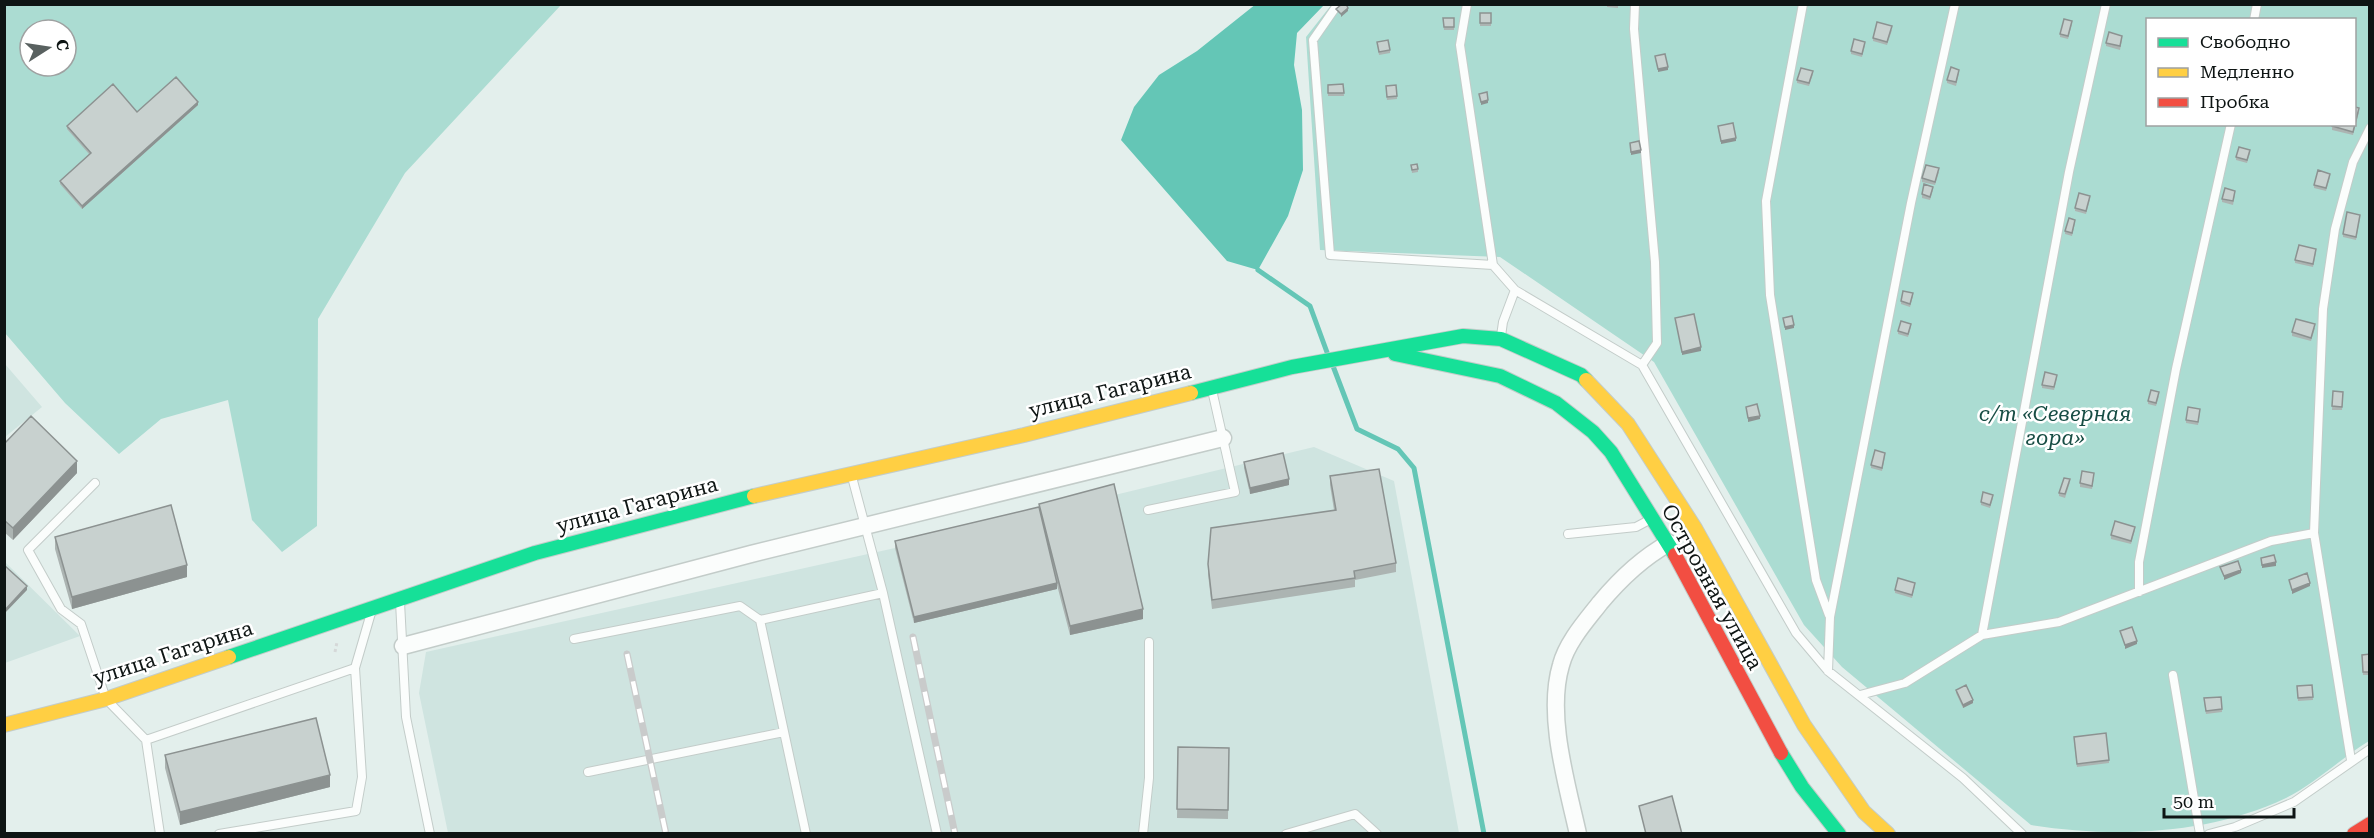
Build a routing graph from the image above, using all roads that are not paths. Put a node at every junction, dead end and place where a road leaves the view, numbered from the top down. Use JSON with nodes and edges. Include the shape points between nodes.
{"nodes":[{"id":1,"x":1338,"y":4,"type":"edge"},
{"id":2,"x":1467,"y":4,"type":"edge"},
{"id":3,"x":1635,"y":4,"type":"edge"},
{"id":4,"x":1803,"y":4,"type":"edge"},
{"id":5,"x":1955,"y":4,"type":"edge"},
{"id":6,"x":2106,"y":4,"type":"edge"},
{"id":7,"x":2231,"y":126,"type":"edge"},
{"id":8,"x":2370,"y":128,"type":"edge"},
{"id":9,"x":1493,"y":265,"type":"junction"},
{"id":10,"x":1515,"y":290,"type":"junction"},
{"id":11,"x":1500,"y":339,"type":"junction"},
{"id":12,"x":1383,"y":352,"type":"junction"},
{"id":13,"x":1642,"y":365,"type":"junction"},
{"id":14,"x":1212,"y":387,"type":"junction"},
{"id":15,"x":1223,"y":438,"type":"junction"},
{"id":16,"x":851,"y":474,"type":"junction"},
{"id":17,"x":95,"y":483,"type":"dead end"},
{"id":18,"x":1148,"y":510,"type":"dead end"},
{"id":19,"x":1652,"y":519,"type":"junction"},
{"id":20,"x":865,"y":526,"type":"junction"},
{"id":21,"x":2314,"y":533,"type":"junction"},
{"id":22,"x":1568,"y":534,"type":"dead end"},
{"id":23,"x":1669,"y":543,"type":"junction"},
{"id":24,"x":2139,"y":592,"type":"junction"},
{"id":25,"x":882,"y":593,"type":"junction"},
{"id":26,"x":400,"y":599,"type":"junction"},
{"id":27,"x":373,"y":608,"type":"junction"},
{"id":28,"x":1830,"y":617,"type":"junction"},
{"id":29,"x":760,"y":620,"type":"junction"},
{"id":30,"x":1982,"y":635,"type":"junction"},
{"id":31,"x":574,"y":639,"type":"dead end"},
{"id":32,"x":1149,"y":642,"type":"dead end"},
{"id":33,"x":403,"y":646,"type":"junction"},
{"id":34,"x":355,"y":668,"type":"junction"},
{"id":35,"x":1828,"y":671,"type":"junction"},
{"id":36,"x":2173,"y":675,"type":"dead end"},
{"id":37,"x":1860,"y":694,"type":"junction"},
{"id":38,"x":106,"y":699,"type":"junction"},
{"id":39,"x":4,"y":725,"type":"edge"},
{"id":40,"x":784,"y":732,"type":"junction"},
{"id":41,"x":146,"y":740,"type":"junction"},
{"id":42,"x":2370,"y":749,"type":"edge"},
{"id":43,"x":2351,"y":760,"type":"junction"},
{"id":44,"x":588,"y":772,"type":"dead end"},
{"id":45,"x":2370,"y":824,"type":"edge"},
{"id":46,"x":160,"y":834,"type":"edge"},
{"id":47,"x":219,"y":834,"type":"edge"},
{"id":48,"x":430,"y":834,"type":"edge"},
{"id":49,"x":806,"y":834,"type":"edge"},
{"id":50,"x":937,"y":834,"type":"edge"},
{"id":51,"x":1143,"y":834,"type":"edge"},
{"id":52,"x":1286,"y":834,"type":"edge"},
{"id":53,"x":1377,"y":834,"type":"edge"},
{"id":54,"x":1578,"y":834,"type":"edge"},
{"id":55,"x":1839,"y":834,"type":"edge"},
{"id":56,"x":1888,"y":834,"type":"edge"},
{"id":57,"x":2022,"y":834,"type":"edge"},
{"id":58,"x":2200,"y":834,"type":"edge"},
{"id":59,"x":2209,"y":834,"type":"edge"},
{"id":60,"x":2354,"y":834,"type":"edge"}],
"edges":[{"from":1,"to":9,"type":"lane","via":[[1313,40],[1330,255]]},
{"from":2,"to":9,"type":"lane","via":[[1460,45]]},
{"from":3,"to":13,"type":"lane","via":[[1655,262],[1657,343]]},
{"from":4,"to":28,"type":"lane","via":[[1766,201],[1770,295],[1815,580]]},
{"from":5,"to":28,"type":"lane","via":[[1911,202]]},
{"from":6,"to":30,"type":"lane","via":[[2069,172]]},
{"from":7,"to":24,"type":"lane","via":[[2174,380],[2139,562]]},
{"from":8,"to":21,"type":"lane","via":[[2350,173],[2323,309]]},
{"from":9,"to":10,"type":"lane"},
{"from":10,"to":11,"type":"lane"},
{"from":10,"to":13,"type":"lane"},
{"from":11,"to":12,"type":"main road","name":"Островная улица","via":[[1463,336]]},
{"from":11,"to":56,"type":"main road","name":"Островная улица","via":[[1581,375],[1628,424],[1695,528],[1804,725],[1864,812]]},
{"from":12,"to":14,"type":"main road","name":"улица Гагарина","via":[[1293,367]]},
{"from":12,"to":19,"type":"main road","name":"Островная улица","via":[[1500,376],[1556,403],[1611,452]]},
{"from":13,"to":35,"type":"lane","via":[[1796,633]]},
{"from":14,"to":15,"type":"lane"},
{"from":14,"to":16,"type":"main road","name":"улица Гагарина"},
{"from":15,"to":18,"type":"lane","via":[[1235,492]]},
{"from":15,"to":20,"type":"street"},
{"from":16,"to":20,"type":"lane"},
{"from":16,"to":26,"type":"main road","name":"улица Гагарина","via":[[535,553]]},
{"from":17,"to":38,"type":"lane","via":[[28,550],[61,609],[81,624]]},
{"from":19,"to":22,"type":"lane","via":[[1636,527]]},
{"from":19,"to":23,"type":"main road","name":"Островная улица"},
{"from":20,"to":25,"type":"lane"},
{"from":20,"to":33,"type":"street"},
{"from":21,"to":24,"type":"lane","via":[[2271,541]]},
{"from":21,"to":43,"type":"lane"},
{"from":23,"to":54,"type":"street","via":[[1615,585],[1581,627],[1561,664],[1556,700],[1562,760]]},
{"from":23,"to":55,"type":"main road","name":"Островная улица","via":[[1775,743],[1802,787]]},
{"from":24,"to":30,"type":"lane","via":[[2059,621]]},
{"from":25,"to":29,"type":"lane"},
{"from":25,"to":50,"type":"lane"},
{"from":26,"to":27,"type":"main road","name":"улица Гагарина"},
{"from":26,"to":33,"type":"lane"},
{"from":27,"to":34,"type":"lane"},
{"from":27,"to":38,"type":"main road","name":"улица Гагарина"},
{"from":28,"to":35,"type":"lane"},
{"from":29,"to":31,"type":"lane","via":[[740,606]]},
{"from":29,"to":40,"type":"lane"},
{"from":30,"to":37,"type":"lane","via":[[1905,683]]},
{"from":32,"to":51,"type":"lane","via":[[1149,778]]},
{"from":33,"to":48,"type":"lane","via":[[406,717]]},
{"from":34,"to":41,"type":"lane"},
{"from":34,"to":47,"type":"lane","via":[[362,777],[356,811]]},
{"from":35,"to":37,"type":"lane"},
{"from":36,"to":58,"type":"lane"},
{"from":37,"to":57,"type":"lane","via":[[1963,778]]},
{"from":38,"to":39,"type":"main road","name":"улица Гагарина"},
{"from":38,"to":41,"type":"lane"},
{"from":40,"to":44,"type":"lane"},
{"from":40,"to":49,"type":"lane"},
{"from":41,"to":46,"type":"lane"},
{"from":42,"to":43,"type":"lane"},
{"from":43,"to":59,"type":"lane","via":[[2294,802]]},
{"from":45,"to":60,"type":"main road"},
{"from":52,"to":53,"type":"lane","via":[[1355,814]]}]}
